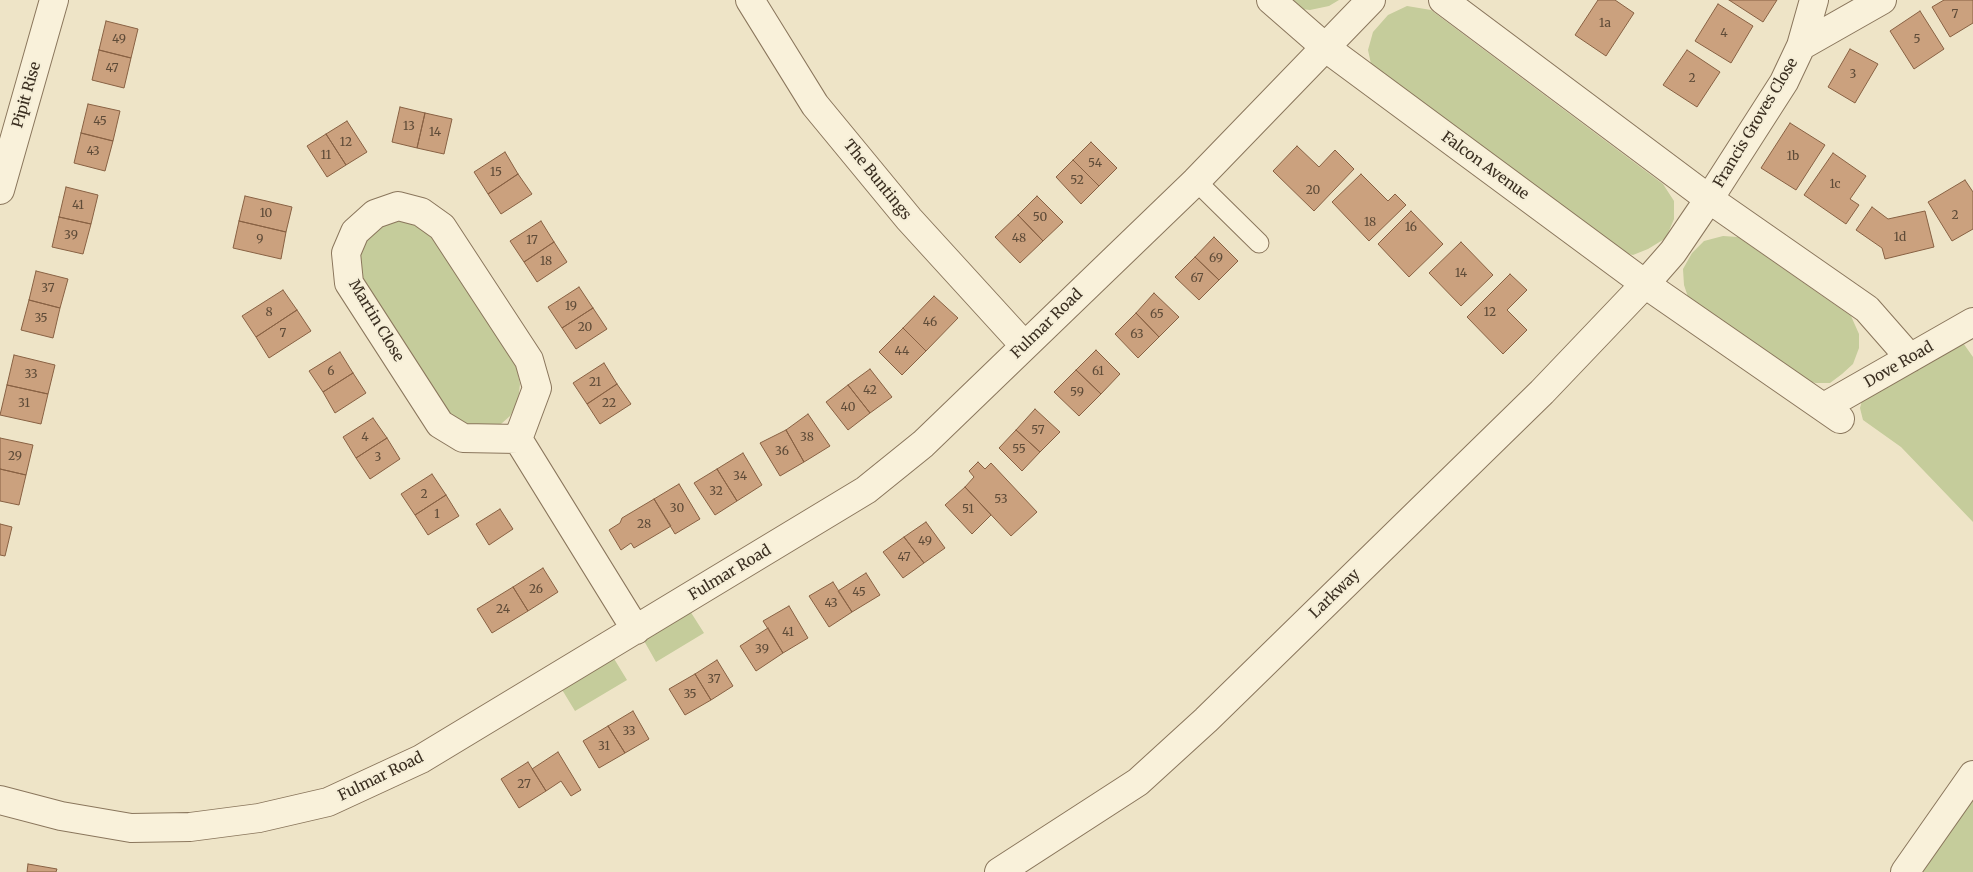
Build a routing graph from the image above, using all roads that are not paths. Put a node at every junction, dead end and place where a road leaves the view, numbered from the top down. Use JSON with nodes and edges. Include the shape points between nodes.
{"nodes":[{"id":1,"x":54,"y":0,"type":"edge"},
{"id":2,"x":750,"y":0,"type":"edge"},
{"id":3,"x":1271,"y":0,"type":"edge"},
{"id":4,"x":1371,"y":0,"type":"edge"},
{"id":5,"x":1443,"y":0,"type":"edge"},
{"id":6,"x":1814,"y":0,"type":"edge"},
{"id":7,"x":1882,"y":0,"type":"edge"},
{"id":8,"x":1801,"y":46,"type":"junction"},
{"id":9,"x":1326,"y":48,"type":"junction"},
{"id":10,"x":1196,"y":181,"type":"junction"},
{"id":11,"x":0,"y":190,"type":"edge"},
{"id":12,"x":1709,"y":199,"type":"junction"},
{"id":13,"x":1259,"y":243,"type":"dead end"},
{"id":14,"x":1645,"y":284,"type":"junction"},
{"id":15,"x":1973,"y":322,"type":"edge"},
{"id":16,"x":1024,"y":345,"type":"junction"},
{"id":17,"x":1910,"y":358,"type":"junction"},
{"id":18,"x":1832,"y":413,"type":"joint"},
{"id":19,"x":518,"y":439,"type":"junction"},
{"id":20,"x":636,"y":630,"type":"junction"},
{"id":21,"x":1973,"y":775,"type":"edge"},
{"id":22,"x":0,"y":800,"type":"edge"},
{"id":23,"x":999,"y":872,"type":"edge"},
{"id":24,"x":1905,"y":872,"type":"edge"}],
"edges":[{"from":1,"to":11,"type":"street","name":"Pipit Rise"},
{"from":2,"to":16,"type":"street","name":"The Buntings","via":[[815,105],[909,220]]},
{"from":3,"to":9,"type":"street","name":"Falcon Avenue"},
{"from":4,"to":9,"type":"street"},
{"from":5,"to":12,"type":"street"},
{"from":6,"to":8,"type":"street","name":"Francis Groves Close"},
{"from":7,"to":8,"type":"street","name":"Francis Groves Close"},
{"from":8,"to":12,"type":"street","name":"Francis Groves Close","via":[[1784,82]]},
{"from":9,"to":10,"type":"street","name":"Fulmar Road"},
{"from":9,"to":14,"type":"street","name":"Falcon Avenue"},
{"from":10,"to":13,"type":"lane"},
{"from":10,"to":16,"type":"street","name":"Fulmar Road"},
{"from":12,"to":14,"type":"street","via":[[1673,252]]},
{"from":12,"to":17,"type":"street","via":[[1868,309]]},
{"from":14,"to":18,"type":"street","name":"Falcon Avenue"},
{"from":14,"to":23,"type":"street","name":"Larkway","via":[[1542,392],[1206,720],[1138,782]]},
{"from":15,"to":17,"type":"street","name":"Dove Road"},
{"from":16,"to":20,"type":"street","name":"Fulmar Road","via":[[922,444],[866,490]]},
{"from":17,"to":18,"type":"street","name":"Dove Road"},
{"from":19,"to":19,"type":"street","name":"Martin Close","via":[[463,438],[440,424],[349,283],[346,252],[355,232],[375,214],[398,206],[421,212],[442,227],[529,360],[537,388]]},
{"from":19,"to":20,"type":"street"},
{"from":20,"to":22,"type":"street","name":"Fulmar Road","via":[[420,759],[328,802],[259,818],[190,827],[131,828],[61,816]]},
{"from":21,"to":24,"type":"street"}]}
